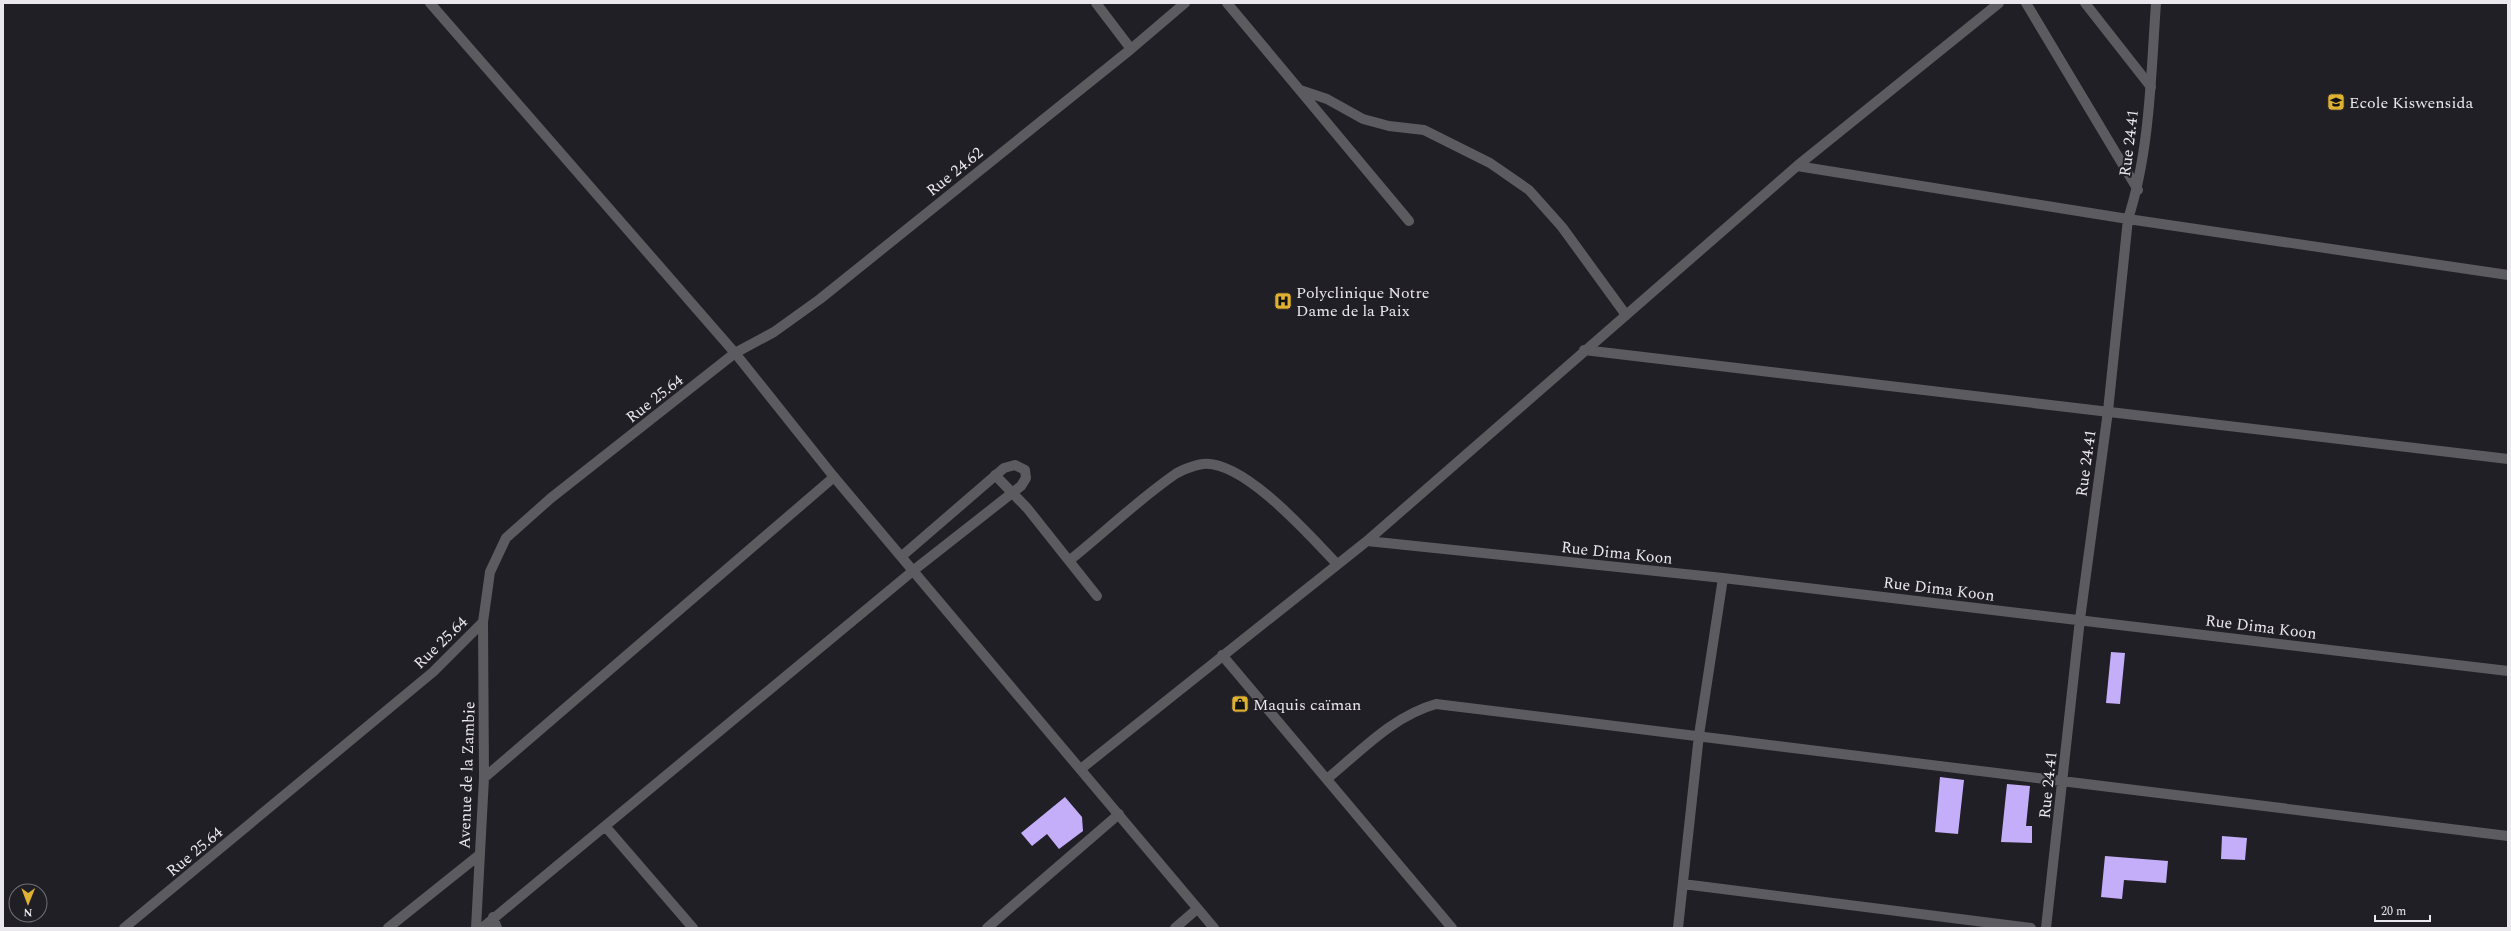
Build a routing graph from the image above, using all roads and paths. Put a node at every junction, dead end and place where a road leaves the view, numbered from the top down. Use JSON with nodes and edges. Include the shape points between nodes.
{"nodes":[{"id":1,"x":430,"y":3,"type":"edge"},
{"id":2,"x":1096,"y":3,"type":"edge"},
{"id":3,"x":1185,"y":3,"type":"edge"},
{"id":4,"x":1227,"y":3,"type":"edge"},
{"id":5,"x":1999,"y":3,"type":"edge"},
{"id":6,"x":2026,"y":3,"type":"edge"},
{"id":7,"x":2085,"y":3,"type":"edge"},
{"id":8,"x":2156,"y":3,"type":"edge"},
{"id":9,"x":1131,"y":49,"type":"junction"},
{"id":10,"x":2151,"y":87,"type":"junction"},
{"id":11,"x":1300,"y":90,"type":"junction"},
{"id":12,"x":1797,"y":166,"type":"junction"},
{"id":13,"x":2138,"y":190,"type":"junction"},
{"id":14,"x":2128,"y":219,"type":"junction"},
{"id":15,"x":1409,"y":221,"type":"dead end"},
{"id":16,"x":2508,"y":275,"type":"edge"},
{"id":17,"x":1626,"y":314,"type":"junction"},
{"id":18,"x":1584,"y":350,"type":"junction"},
{"id":19,"x":735,"y":353,"type":"junction"},
{"id":20,"x":2108,"y":411,"type":"junction"},
{"id":21,"x":2508,"y":460,"type":"edge"},
{"id":22,"x":995,"y":475,"type":"junction"},
{"id":23,"x":834,"y":477,"type":"junction"},
{"id":24,"x":1012,"y":493,"type":"junction"},
{"id":25,"x":1367,"y":541,"type":"junction"},
{"id":26,"x":902,"y":556,"type":"junction"},
{"id":27,"x":1070,"y":560,"type":"junction"},
{"id":28,"x":1337,"y":564,"type":"junction"},
{"id":29,"x":914,"y":570,"type":"junction"},
{"id":30,"x":1723,"y":578,"type":"junction"},
{"id":31,"x":1097,"y":596,"type":"dead end"},
{"id":32,"x":2080,"y":619,"type":"junction"},
{"id":33,"x":483,"y":622,"type":"junction"},
{"id":34,"x":1222,"y":655,"type":"junction"},
{"id":35,"x":2508,"y":671,"type":"edge"},
{"id":36,"x":1700,"y":735,"type":"junction"},
{"id":37,"x":1082,"y":768,"type":"junction"},
{"id":38,"x":484,"y":778,"type":"junction"},
{"id":39,"x":1327,"y":779,"type":"junction"},
{"id":40,"x":2063,"y":782,"type":"junction"},
{"id":41,"x":1118,"y":814,"type":"junction"},
{"id":42,"x":605,"y":826,"type":"junction"},
{"id":43,"x":2508,"y":836,"type":"edge"},
{"id":44,"x":478,"y":856,"type":"junction"},
{"id":45,"x":1683,"y":884,"type":"junction"},
{"id":46,"x":1197,"y":909,"type":"junction"},
{"id":47,"x":493,"y":917,"type":"junction"},
{"id":48,"x":124,"y":928,"type":"edge"},
{"id":49,"x":388,"y":928,"type":"edge"},
{"id":50,"x":476,"y":928,"type":"edge"},
{"id":51,"x":482,"y":928,"type":"edge"},
{"id":52,"x":497,"y":928,"type":"edge"},
{"id":53,"x":693,"y":928,"type":"edge"},
{"id":54,"x":987,"y":928,"type":"edge"},
{"id":55,"x":1174,"y":928,"type":"edge"},
{"id":56,"x":1214,"y":928,"type":"edge"},
{"id":57,"x":1452,"y":928,"type":"edge"},
{"id":58,"x":1678,"y":928,"type":"edge"},
{"id":59,"x":2031,"y":928,"type":"edge"},
{"id":60,"x":2046,"y":928,"type":"edge"}],
"edges":[{"from":1,"to":19,"type":"street"},
{"from":2,"to":9,"type":"street"},
{"from":3,"to":9,"type":"street","name":"Rue 24.62"},
{"from":4,"to":11,"type":"street"},
{"from":5,"to":12,"type":"street"},
{"from":6,"to":13,"type":"street"},
{"from":7,"to":10,"type":"street"},
{"from":8,"to":10,"type":"street","name":"Rue 24.41"},
{"from":9,"to":19,"type":"street","name":"Rue 24.62","via":[[820,299],[774,332]]},
{"from":10,"to":13,"type":"street","name":"Rue 24.41"},
{"from":11,"to":15,"type":"street"},
{"from":11,"to":17,"type":"street","via":[[1327,99],[1363,119],[1388,126],[1424,130],[1490,163],[1529,190],[1562,227]]},
{"from":12,"to":14,"type":"street"},
{"from":12,"to":17,"type":"street"},
{"from":13,"to":14,"type":"street","name":"Rue 24.41"},
{"from":14,"to":16,"type":"street"},
{"from":14,"to":20,"type":"street","name":"Rue 24.41"},
{"from":17,"to":18,"type":"street"},
{"from":18,"to":20,"type":"street"},
{"from":18,"to":25,"type":"street"},
{"from":19,"to":23,"type":"street"},
{"from":19,"to":33,"type":"street","name":"Rue 25.64","via":[[551,498],[506,538],[490,572]]},
{"from":20,"to":21,"type":"street"},
{"from":20,"to":32,"type":"street","name":"Rue 24.41"},
{"from":22,"to":24,"type":"street"},
{"from":22,"to":24,"type":"street","via":[[1004,468],[1015,465],[1025,470],[1026,478]]},
{"from":22,"to":26,"type":"street"},
{"from":23,"to":26,"type":"street"},
{"from":23,"to":38,"type":"street"},
{"from":24,"to":27,"type":"street"},
{"from":24,"to":29,"type":"street"},
{"from":25,"to":28,"type":"street"},
{"from":25,"to":30,"type":"street","name":"Rue Dima Koon"},
{"from":26,"to":29,"type":"street"},
{"from":27,"to":28,"type":"street","via":[[1176,474],[1203,464],[1230,470],[1259,489],[1285,509]]},
{"from":27,"to":31,"type":"street"},
{"from":28,"to":34,"type":"street"},
{"from":29,"to":37,"type":"street"},
{"from":29,"to":42,"type":"street"},
{"from":30,"to":32,"type":"street","name":"Rue Dima Koon"},
{"from":30,"to":36,"type":"street"},
{"from":32,"to":35,"type":"street","name":"Rue Dima Koon"},
{"from":32,"to":40,"type":"street","name":"Rue 24.41"},
{"from":33,"to":38,"type":"street","name":"Avenue de la Zambie"},
{"from":33,"to":48,"type":"street","name":"Rue 25.64","via":[[433,672]]},
{"from":34,"to":37,"type":"street"},
{"from":34,"to":39,"type":"street"},
{"from":36,"to":39,"type":"street","via":[[1436,704],[1416,710],[1398,720]]},
{"from":36,"to":40,"type":"street"},
{"from":36,"to":45,"type":"street"},
{"from":37,"to":41,"type":"street"},
{"from":38,"to":44,"type":"street","name":"Avenue de la Zambie"},
{"from":39,"to":57,"type":"street"},
{"from":40,"to":43,"type":"street"},
{"from":40,"to":60,"type":"street","name":"Rue 24.41"},
{"from":41,"to":46,"type":"street"},
{"from":41,"to":54,"type":"street"},
{"from":42,"to":47,"type":"street"},
{"from":42,"to":53,"type":"street"},
{"from":44,"to":49,"type":"street"},
{"from":44,"to":50,"type":"street","name":"Avenue de la Zambie"},
{"from":45,"to":58,"type":"street"},
{"from":45,"to":59,"type":"street"},
{"from":46,"to":55,"type":"street"},
{"from":46,"to":56,"type":"street"},
{"from":47,"to":51,"type":"street"},
{"from":47,"to":52,"type":"street"}]}
